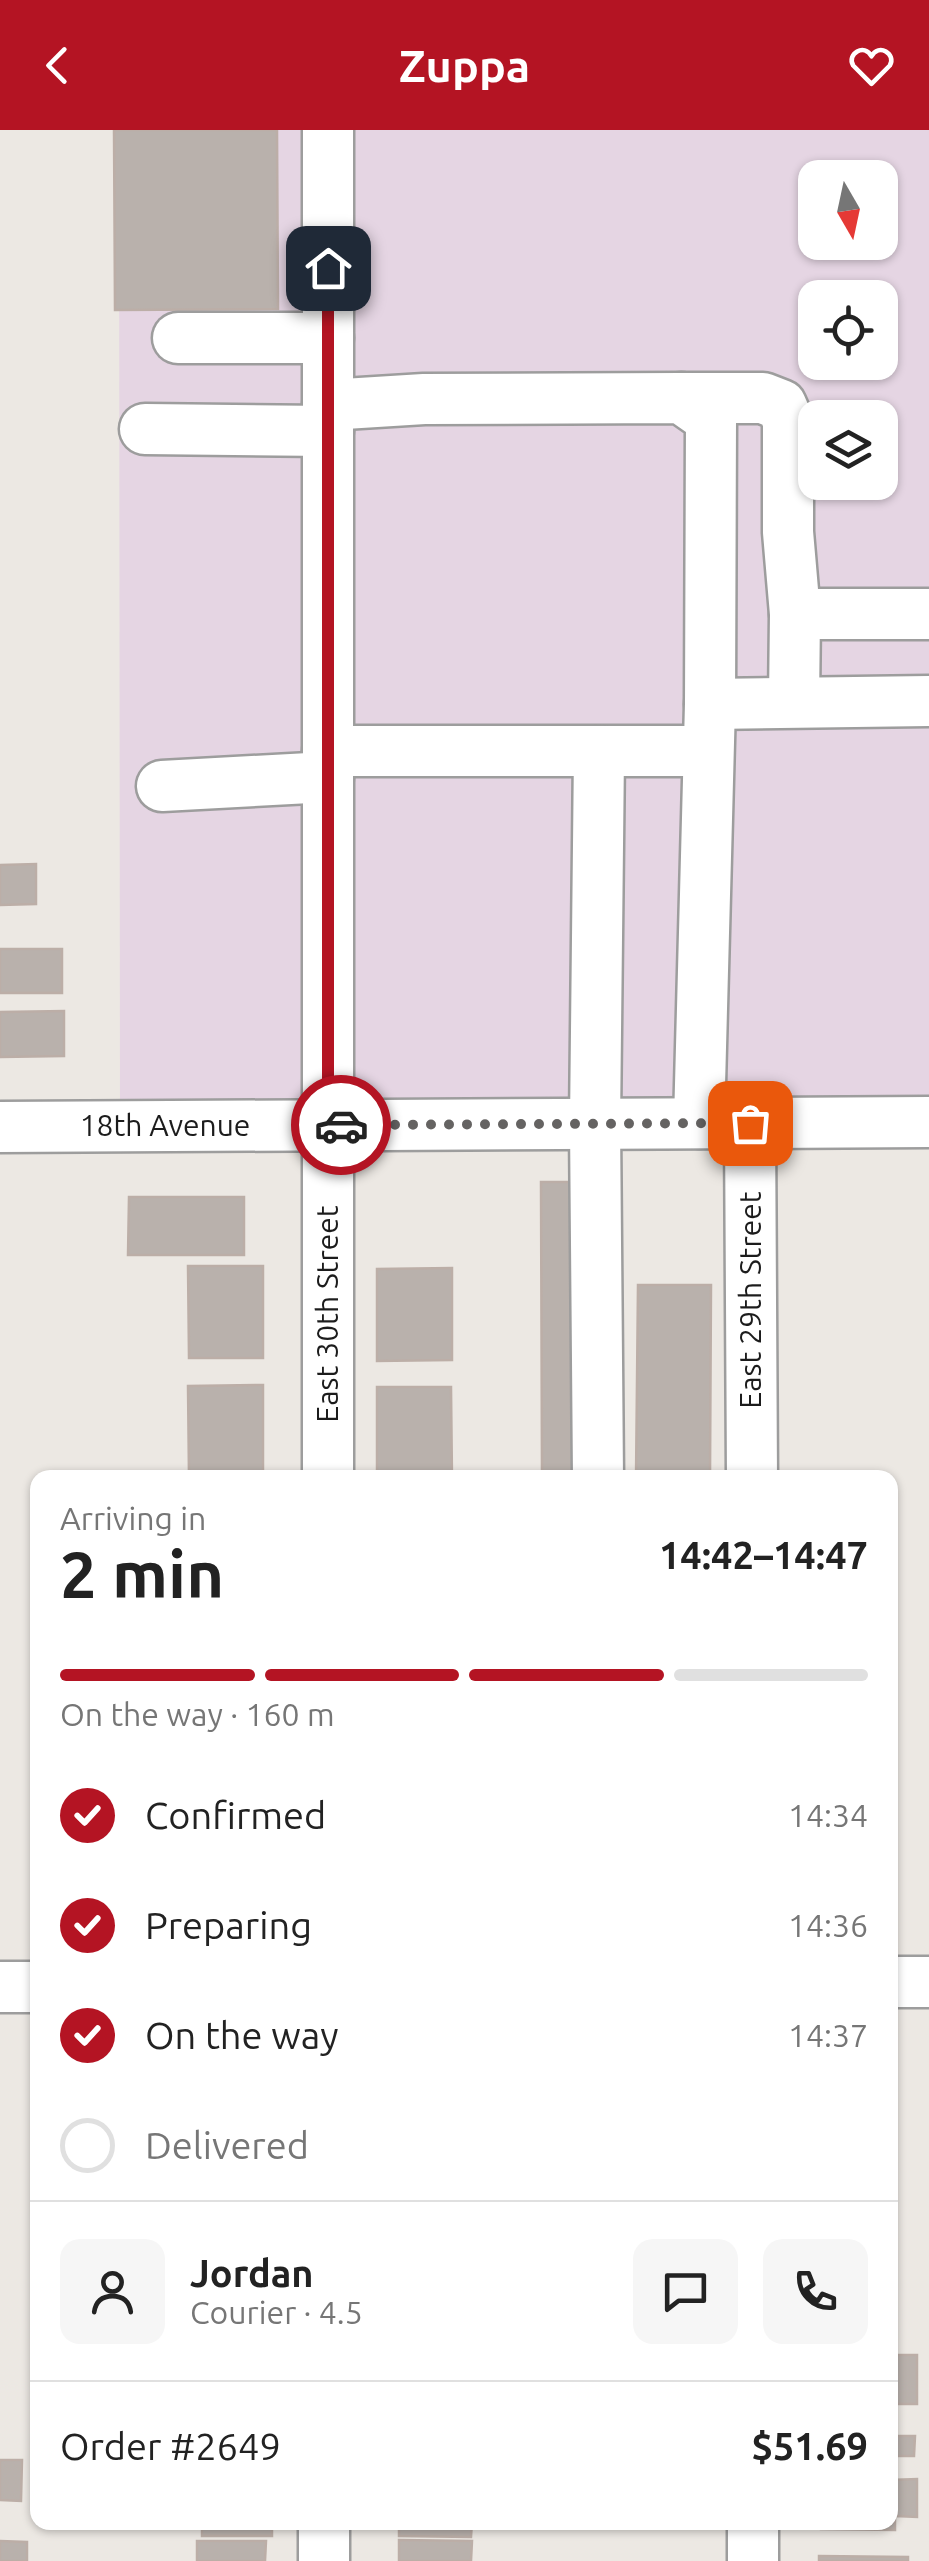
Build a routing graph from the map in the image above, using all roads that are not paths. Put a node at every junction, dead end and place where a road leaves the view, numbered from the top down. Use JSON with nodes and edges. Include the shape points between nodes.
{"nodes":[{"id":1,"x":328,"y":130,"type":"edge"},
{"id":2,"x":178,"y":338,"type":"dead end"},
{"id":3,"x":328,"y":338,"type":"junction"},
{"id":4,"x":681,"y":398,"type":"junction"},
{"id":5,"x":328,"y":418,"type":"junction"},
{"id":6,"x":145,"y":429,"type":"dead end"},
{"id":7,"x":794,"y":614,"type":"junction"},
{"id":8,"x":929,"y":614,"type":"edge"},
{"id":9,"x":929,"y":701,"type":"edge"},
{"id":10,"x":794,"y":702,"type":"junction"},
{"id":11,"x":708,"y":728,"type":"junction"},
{"id":12,"x":599,"y":752,"type":"junction"},
{"id":13,"x":328,"y":764,"type":"junction"},
{"id":14,"x":162,"y":786,"type":"dead end"},
{"id":15,"x":929,"y":1122,"type":"edge"},
{"id":16,"x":699,"y":1123,"type":"junction"},
{"id":17,"x":750,"y":1123,"type":"junction"},
{"id":18,"x":594,"y":1124,"type":"junction"},
{"id":19,"x":328,"y":1126,"type":"junction"},
{"id":20,"x":0,"y":1127,"type":"edge"},
{"id":21,"x":328,"y":1470,"type":"edge"},
{"id":22,"x":598,"y":1470,"type":"edge"},
{"id":23,"x":752,"y":1470,"type":"edge"},
{"id":24,"x":898,"y":1982,"type":"edge"},
{"id":25,"x":929,"y":1982,"type":"edge"},
{"id":26,"x":0,"y":1987,"type":"edge"},
{"id":27,"x":30,"y":1987,"type":"edge"},
{"id":28,"x":324,"y":2530,"type":"edge"},
{"id":29,"x":753,"y":2530,"type":"edge"},
{"id":30,"x":324,"y":2561,"type":"edge"},
{"id":31,"x":753,"y":2561,"type":"edge"}],
"edges":[{"from":1,"to":3,"type":"street","name":"East 30th Street"},
{"from":2,"to":3,"type":"street"},
{"from":3,"to":5,"type":"street","name":"East 30th Street"},
{"from":4,"to":5,"type":"street","via":[[424,399]]},
{"from":4,"to":7,"type":"street","via":[[763,398],[781,405],[788,421]]},
{"from":4,"to":11,"type":"street","via":[[710,419]]},
{"from":5,"to":6,"type":"street"},
{"from":5,"to":13,"type":"street","name":"East 30th Street"},
{"from":7,"to":8,"type":"street"},
{"from":7,"to":10,"type":"street"},
{"from":9,"to":10,"type":"street"},
{"from":10,"to":11,"type":"street"},
{"from":11,"to":12,"type":"street"},
{"from":11,"to":16,"type":"street"},
{"from":12,"to":13,"type":"street"},
{"from":12,"to":18,"type":"street"},
{"from":13,"to":14,"type":"street"},
{"from":13,"to":19,"type":"street","name":"East 30th Street"},
{"from":15,"to":17,"type":"street","name":"18th Avenue"},
{"from":16,"to":17,"type":"street","name":"18th Avenue"},
{"from":16,"to":18,"type":"street","name":"18th Avenue"},
{"from":17,"to":23,"type":"street","name":"East 29th Street"},
{"from":18,"to":19,"type":"street","name":"18th Avenue"},
{"from":18,"to":22,"type":"street"},
{"from":19,"to":20,"type":"street","name":"18th Avenue"},
{"from":19,"to":21,"type":"street","name":"East 30th Street"},
{"from":24,"to":25,"type":"street"},
{"from":26,"to":27,"type":"street"},
{"from":28,"to":30,"type":"street"},
{"from":29,"to":31,"type":"street"}]}
